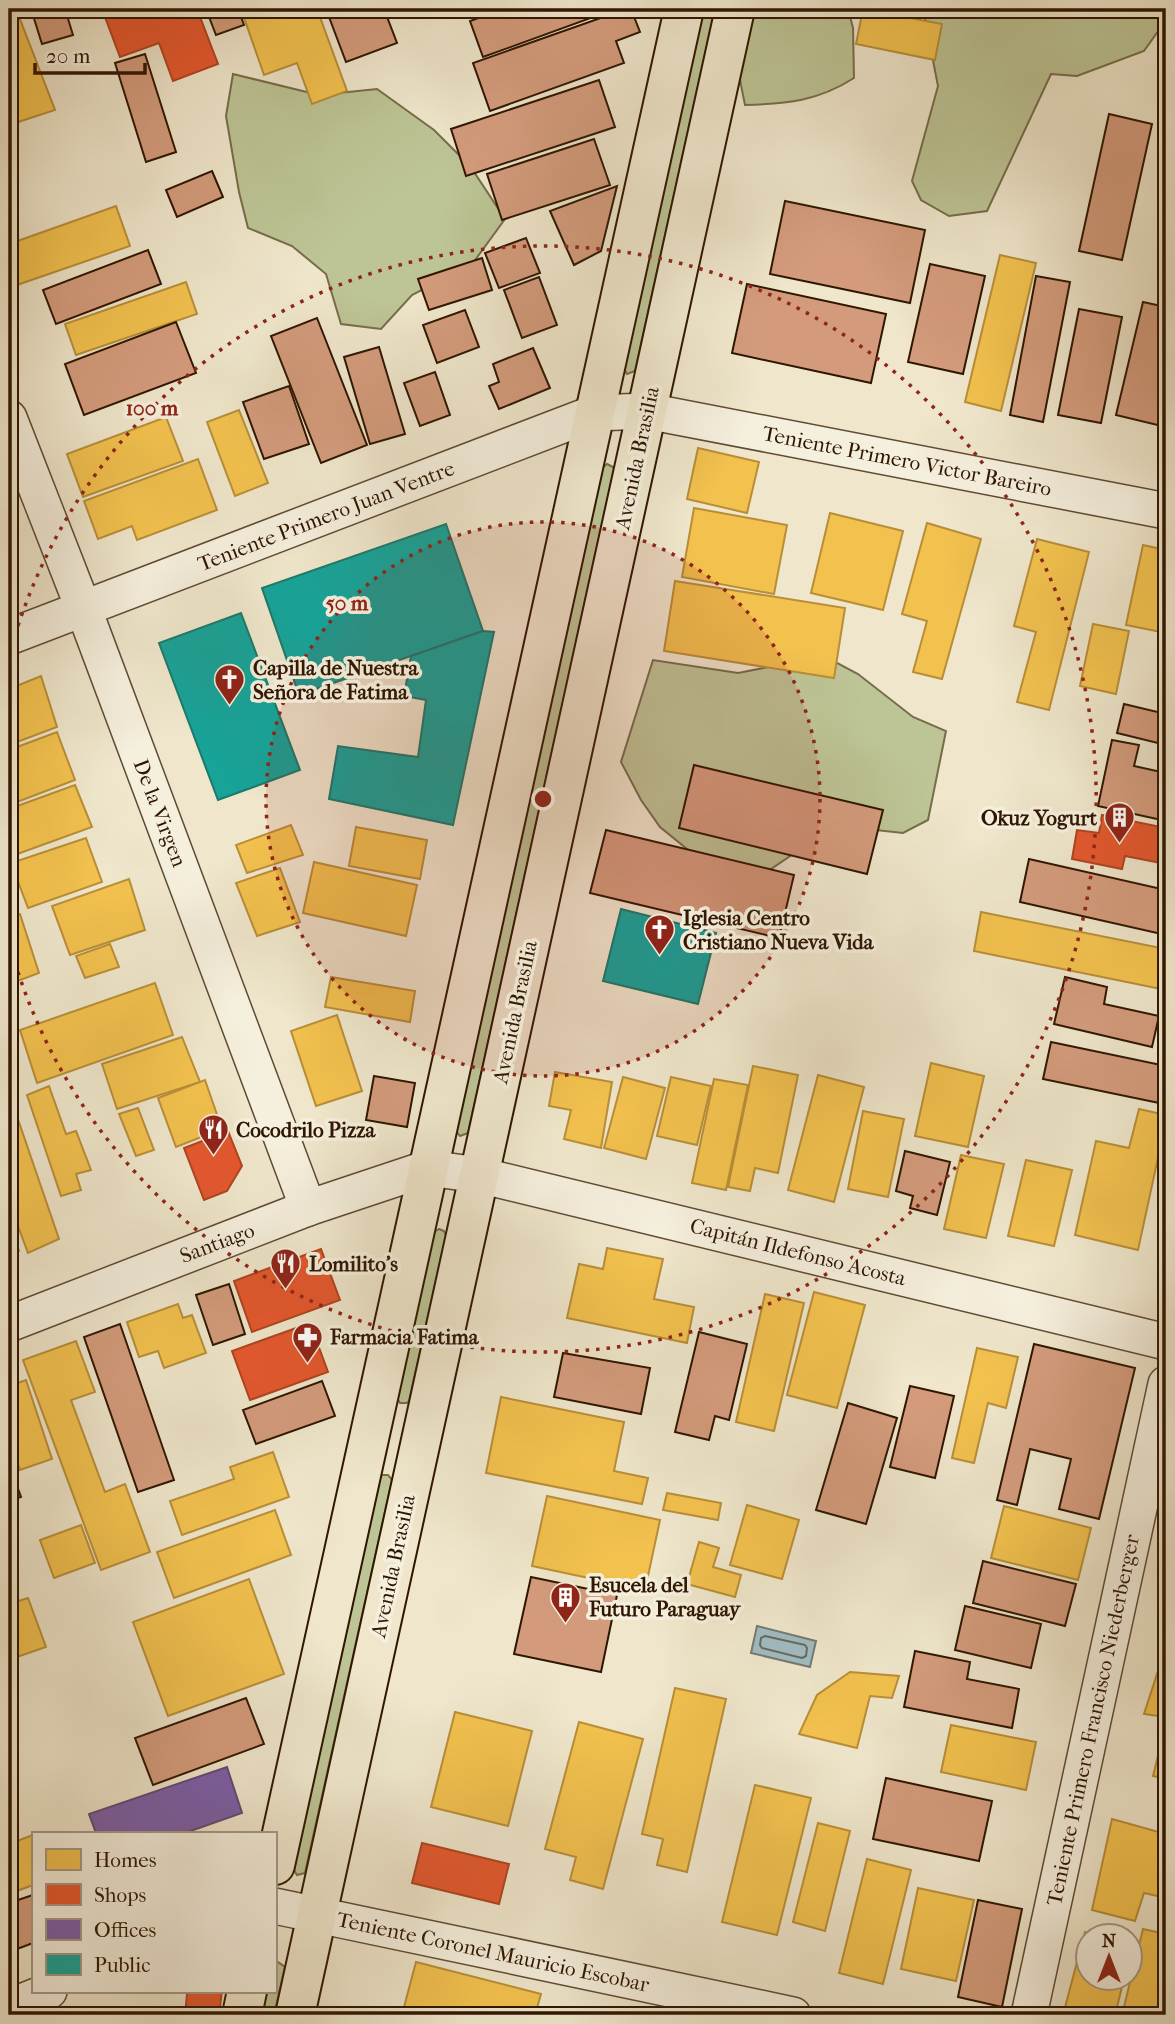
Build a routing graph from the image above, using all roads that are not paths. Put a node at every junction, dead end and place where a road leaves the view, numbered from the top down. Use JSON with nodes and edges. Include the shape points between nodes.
{"nodes":[{"id":1,"x":684,"y":9,"type":"edge"},
{"id":2,"x":736,"y":9,"type":"edge"},
{"id":3,"x":647,"y":411,"type":"junction"},
{"id":4,"x":594,"y":414,"type":"junction"},
{"id":5,"x":9,"y":418,"type":"edge"},
{"id":6,"x":1166,"y":511,"type":"edge"},
{"id":7,"x":84,"y":610,"type":"junction"},
{"id":8,"x":9,"y":637,"type":"edge"},
{"id":9,"x":428,"y":1168,"type":"junction"},
{"id":10,"x":479,"y":1175,"type":"junction"},
{"id":11,"x":308,"y":1209,"type":"junction"},
{"id":12,"x":9,"y":1324,"type":"edge"},
{"id":13,"x":1166,"y":1342,"type":"edge"},
{"id":14,"x":1166,"y":1384,"type":"edge"},
{"id":15,"x":372,"y":1423,"type":"junction"},
{"id":16,"x":421,"y":1438,"type":"junction"},
{"id":17,"x":276,"y":1860,"type":"edge"},
{"id":18,"x":276,"y":1906,"type":"edge"},
{"id":19,"x":317,"y":1914,"type":"junction"},
{"id":20,"x":44,"y":1993,"type":"edge"},
{"id":21,"x":247,"y":1993,"type":"edge"},
{"id":22,"x":9,"y":2007,"type":"edge"},
{"id":23,"x":242,"y":2015,"type":"edge"},
{"id":24,"x":295,"y":2015,"type":"edge"},
{"id":25,"x":793,"y":2015,"type":"edge"},
{"id":26,"x":1029,"y":2015,"type":"edge"}],
"edges":[{"from":1,"to":4,"type":"main road"},
{"from":2,"to":3,"type":"main road","name":"Avenida Brasilia"},
{"from":3,"to":4,"type":"street","name":"Teniente Primero Juan Ventre"},
{"from":3,"to":6,"type":"street","name":"Teniente Primero Victor Bareiro"},
{"from":3,"to":10,"type":"main road","name":"Avenida Brasilia"},
{"from":4,"to":7,"type":"street","name":"Teniente Primero Juan Ventre"},
{"from":4,"to":9,"type":"main road"},
{"from":5,"to":7,"type":"street","name":"De la Virgen"},
{"from":7,"to":8,"type":"street","name":"Teniente Primero Juan Ventre"},
{"from":7,"to":11,"type":"street","name":"De la Virgen"},
{"from":9,"to":10,"type":"street","name":"Capitán Ildefonso Acosta"},
{"from":9,"to":11,"type":"street","name":"Santiago"},
{"from":9,"to":15,"type":"main road"},
{"from":10,"to":13,"type":"street","name":"Capitán Ildefonso Acosta"},
{"from":10,"to":16,"type":"main road","name":"Avenida Brasilia"},
{"from":11,"to":12,"type":"street","name":"Santiago"},
{"from":14,"to":26,"type":"street","name":"Teniente Primero Francisco Niederberger"},
{"from":15,"to":16,"type":"main road"},
{"from":15,"to":17,"type":"main road"},
{"from":16,"to":19,"type":"main road","name":"Avenida Brasilia"},
{"from":18,"to":19,"type":"street","name":"Teniente Coronel Mauricio Escobar"},
{"from":19,"to":24,"type":"main road","name":"Avenida Brasilia"},
{"from":19,"to":25,"type":"street","name":"Teniente Coronel Mauricio Escobar"},
{"from":20,"to":22,"type":"street"},
{"from":21,"to":23,"type":"main road"}]}
